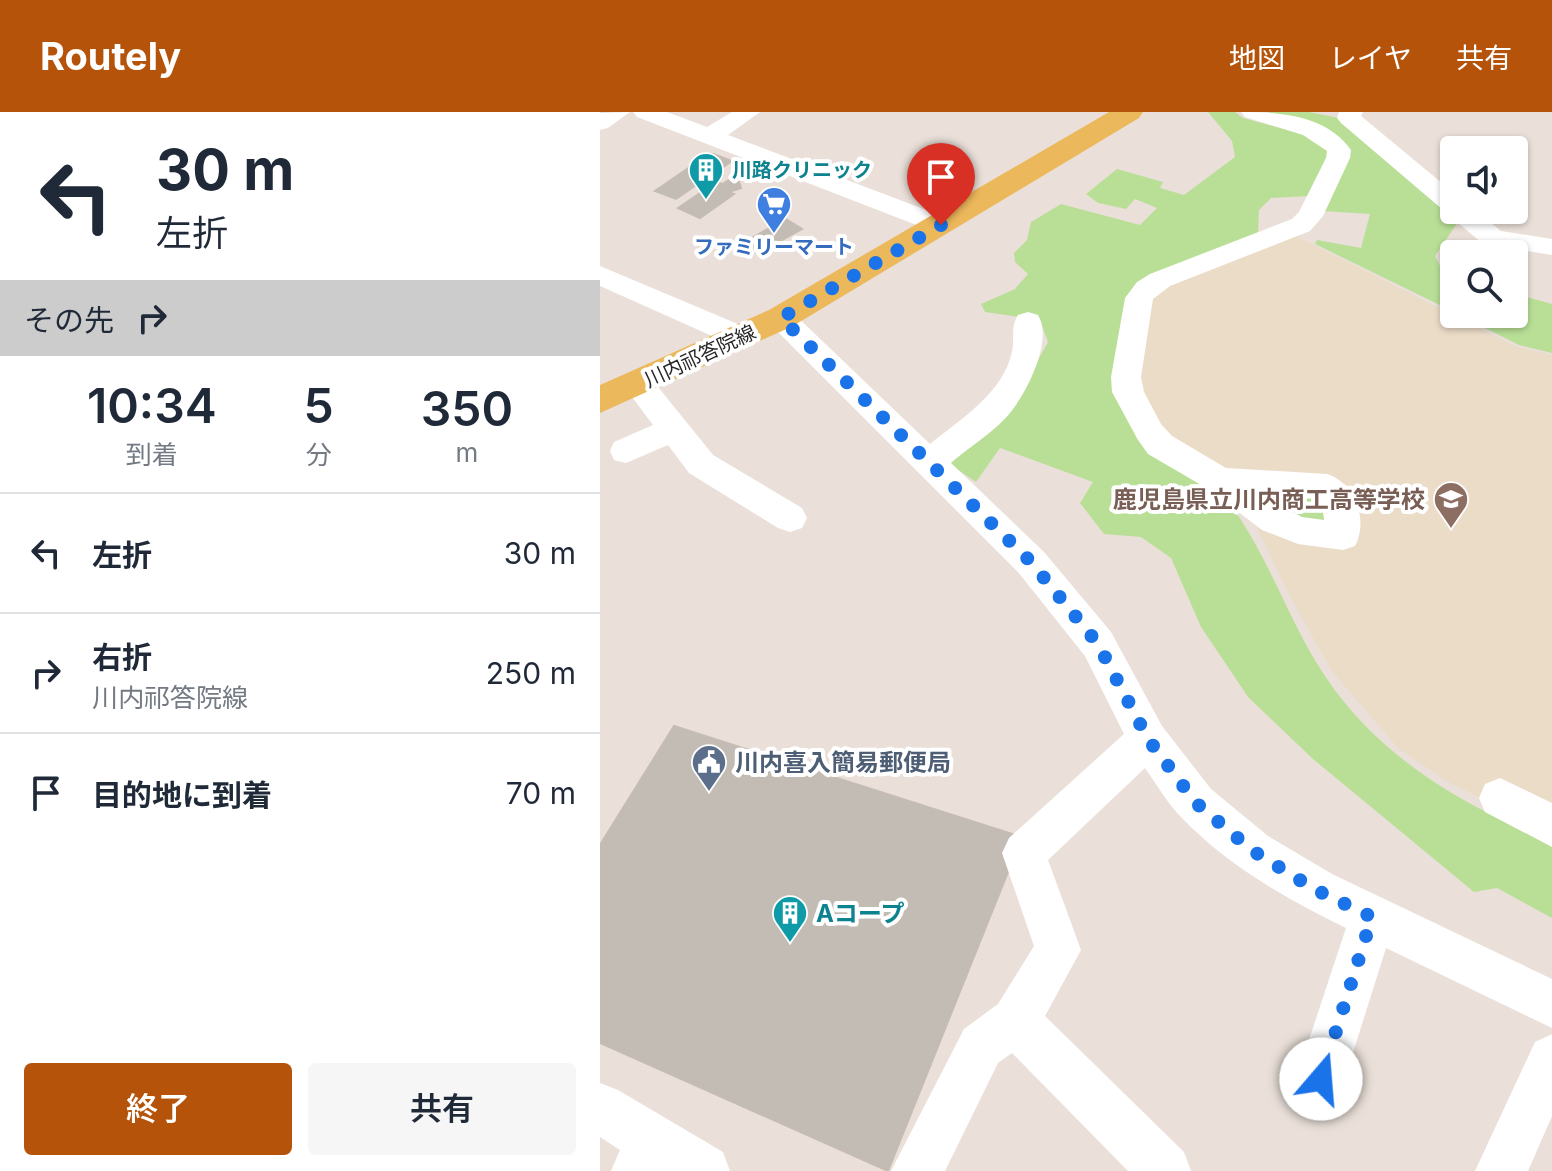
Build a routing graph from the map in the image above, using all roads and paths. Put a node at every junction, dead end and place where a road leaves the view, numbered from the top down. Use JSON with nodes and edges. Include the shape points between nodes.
{"nodes":[{"id":1,"x":618,"y":112,"type":"edge"},
{"id":2,"x":645,"y":112,"type":"edge"},
{"id":3,"x":748,"y":112,"type":"edge"},
{"id":4,"x":1253,"y":112,"type":"edge"},
{"id":5,"x":1351,"y":112,"type":"edge"},
{"id":6,"x":1122,"y":113,"type":"edge"},
{"id":7,"x":600,"y":123,"type":"edge"},
{"id":8,"x":710,"y":136,"type":"junction"},
{"id":9,"x":1440,"y":194,"type":"edge"},
{"id":10,"x":1476,"y":224,"type":"edge"},
{"id":11,"x":941,"y":225,"type":"junction"},
{"id":12,"x":1552,"y":247,"type":"edge"},
{"id":13,"x":600,"y":275,"type":"edge"},
{"id":14,"x":781,"y":318,"type":"junction"},
{"id":15,"x":1028,"y":322,"type":"dead end"},
{"id":16,"x":741,"y":337,"type":"junction"},
{"id":17,"x":639,"y":385,"type":"junction"},
{"id":18,"x":600,"y":400,"type":"edge"},
{"id":19,"x":673,"y":429,"type":"junction"},
{"id":20,"x":626,"y":451,"type":"dead end"},
{"id":21,"x":929,"y":463,"type":"junction"},
{"id":22,"x":1220,"y":480,"type":"dead end"},
{"id":23,"x":790,"y":518,"type":"dead end"},
{"id":24,"x":1148,"y":739,"type":"junction"},
{"id":25,"x":1500,"y":798,"type":"dead end"},
{"id":26,"x":1552,"y":826,"type":"edge"},
{"id":27,"x":1372,"y":917,"type":"junction"},
{"id":28,"x":1552,"y":1004,"type":"edge"},
{"id":29,"x":1015,"y":1021,"type":"junction"},
{"id":30,"x":1552,"y":1059,"type":"edge"},
{"id":31,"x":1321,"y":1079,"type":"dead end"},
{"id":32,"x":600,"y":1108,"type":"edge"},
{"id":33,"x":647,"y":1156,"type":"edge"},
{"id":34,"x":704,"y":1171,"type":"edge"},
{"id":35,"x":917,"y":1171,"type":"edge"},
{"id":36,"x":1165,"y":1171,"type":"edge"},
{"id":37,"x":1501,"y":1171,"type":"edge"}],
"edges":[{"from":1,"to":7,"type":"street"},
{"from":2,"to":8,"type":"street"},
{"from":3,"to":8,"type":"street"},
{"from":4,"to":22,"type":"street","via":[[1319,134],[1339,150],[1310,216],[1289,231],[1147,288],[1139,298],[1126,377],[1128,392],[1160,445]]},
{"from":5,"to":9,"type":"street","via":[[1349,118]]},
{"from":6,"to":11,"type":"main road","name":"川内祁答院線"},
{"from":8,"to":11,"type":"street"},
{"from":10,"to":12,"type":"street","via":[[1493,238]]},
{"from":11,"to":14,"type":"main road","name":"川内祁答院線"},
{"from":13,"to":16,"type":"street"},
{"from":14,"to":16,"type":"main road","name":"川内祁答院線"},
{"from":14,"to":21,"type":"street"},
{"from":15,"to":21,"type":"street","via":[[1027,353],[1001,403]]},
{"from":16,"to":17,"type":"main road","name":"川内祁答院線"},
{"from":17,"to":18,"type":"main road","name":"川内祁答院線"},
{"from":17,"to":19,"type":"street"},
{"from":19,"to":20,"type":"street"},
{"from":19,"to":23,"type":"street","via":[[701,464]]},
{"from":21,"to":24,"type":"street","via":[[1031,562],[1098,644]]},
{"from":24,"to":27,"type":"street","via":[[1196,803],[1253,851]]},
{"from":24,"to":29,"type":"street","via":[[1024,853],[1058,950]]},
{"from":25,"to":26,"type":"street"},
{"from":27,"to":28,"type":"street"},
{"from":27,"to":31,"type":"street"},
{"from":29,"to":35,"type":"street","via":[[981,1046]]},
{"from":29,"to":36,"type":"street"},
{"from":30,"to":37,"type":"street"},
{"from":32,"to":33,"type":"street"},
{"from":33,"to":34,"type":"street"}]}
